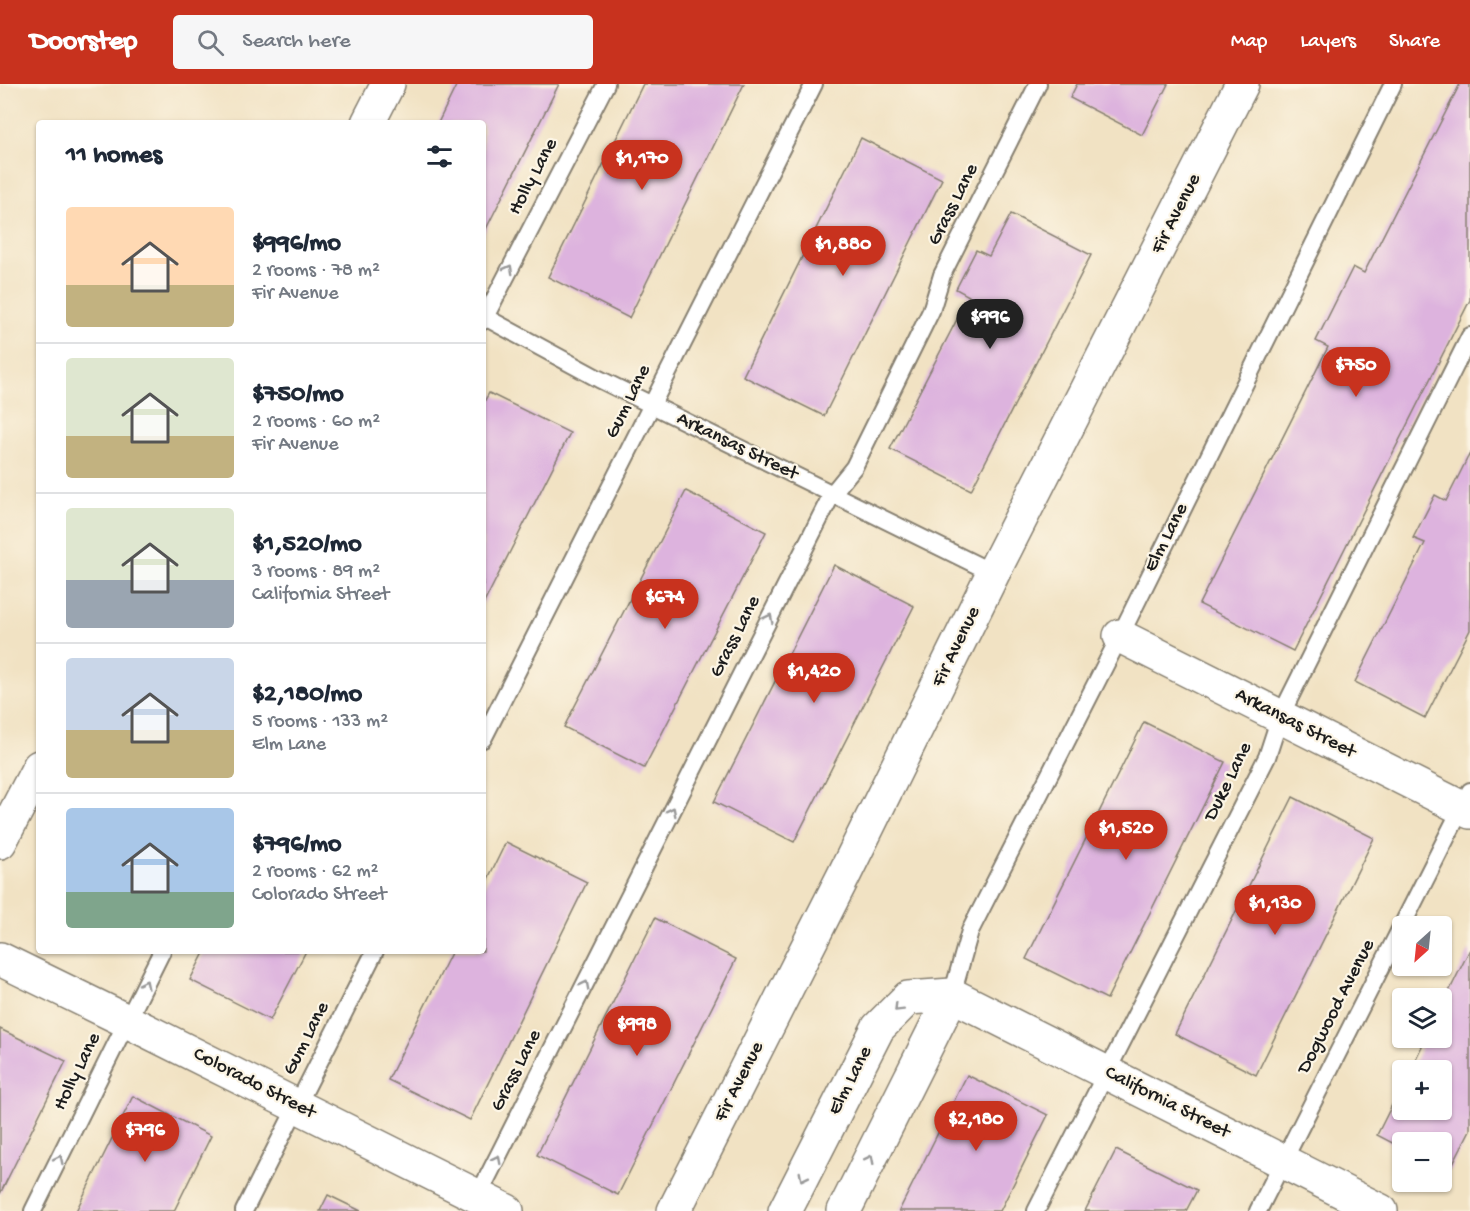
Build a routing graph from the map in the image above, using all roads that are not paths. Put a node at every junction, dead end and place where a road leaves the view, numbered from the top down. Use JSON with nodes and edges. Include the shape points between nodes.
{"nodes":[{"id":1,"x":388,"y":84,"type":"edge"},
{"id":2,"x":606,"y":84,"type":"edge"},
{"id":3,"x":814,"y":84,"type":"edge"},
{"id":4,"x":1038,"y":84,"type":"edge"},
{"id":5,"x":1242,"y":84,"type":"edge"},
{"id":6,"x":1393,"y":84,"type":"edge"},
{"id":7,"x":370,"y":120,"type":"edge"},
{"id":8,"x":486,"y":314,"type":"edge"},
{"id":9,"x":486,"y":319,"type":"edge"},
{"id":10,"x":1470,"y":336,"type":"edge"},
{"id":11,"x":652,"y":405,"type":"junction"},
{"id":12,"x":832,"y":494,"type":"junction"},
{"id":13,"x":993,"y":573,"type":"junction"},
{"id":14,"x":1120,"y":636,"type":"junction"},
{"id":15,"x":1280,"y":717,"type":"junction"},
{"id":16,"x":486,"y":733,"type":"edge"},
{"id":17,"x":36,"y":773,"type":"edge"},
{"id":18,"x":1467,"y":803,"type":"edge"},
{"id":19,"x":0,"y":842,"type":"edge"},
{"id":20,"x":160,"y":954,"type":"edge"},
{"id":21,"x":373,"y":954,"type":"edge"},
{"id":22,"x":0,"y":959,"type":"edge"},
{"id":23,"x":952,"y":995,"type":"junction"},
{"id":24,"x":127,"y":1020,"type":"junction"},
{"id":25,"x":1107,"y":1071,"type":"junction"},
{"id":26,"x":297,"y":1106,"type":"junction"},
{"id":27,"x":1282,"y":1162,"type":"junction"},
{"id":28,"x":474,"y":1204,"type":"edge"},
{"id":29,"x":33,"y":1211,"type":"edge"},
{"id":30,"x":244,"y":1211,"type":"edge"},
{"id":31,"x":507,"y":1211,"type":"edge"},
{"id":32,"x":674,"y":1211,"type":"edge"},
{"id":33,"x":785,"y":1211,"type":"edge"},
{"id":34,"x":844,"y":1211,"type":"edge"},
{"id":35,"x":1036,"y":1211,"type":"edge"},
{"id":36,"x":1258,"y":1211,"type":"edge"},
{"id":37,"x":1381,"y":1211,"type":"edge"}],
"edges":[{"from":1,"to":7,"type":"street"},
{"from":8,"to":2,"type":"lane","name":"Holly Lane","one_way":true},
{"from":3,"to":11,"type":"lane","name":"Gum Lane"},
{"from":4,"to":12,"type":"lane","name":"Grass Lane","via":[[942,275],[931,311],[854,467]]},
{"from":5,"to":13,"type":"street","name":"Fir Avenue"},
{"from":6,"to":14,"type":"lane","name":"Elm Lane"},
{"from":9,"to":11,"type":"lane","name":"Arkansas Street"},
{"from":10,"to":15,"type":"lane","name":"Duke Lane"},
{"from":11,"to":12,"type":"lane","name":"Arkansas Street"},
{"from":11,"to":16,"type":"lane","name":"Gum Lane"},
{"from":12,"to":13,"type":"lane","name":"Arkansas Street"},
{"from":28,"to":12,"type":"lane","name":"Grass Lane","one_way":true},
{"from":13,"to":32,"type":"street","name":"Fir Avenue"},
{"from":14,"to":15,"type":"street","name":"Arkansas Street"},
{"from":14,"to":23,"type":"lane","name":"Elm Lane","via":[[970,931]]},
{"from":15,"to":18,"type":"street","name":"Arkansas Street"},
{"from":15,"to":25,"type":"lane","name":"Duke Lane","via":[[1267,757]]},
{"from":17,"to":19,"type":"street"},
{"from":18,"to":27,"type":"lane","name":"Dogwood Avenue"},
{"from":24,"to":20,"type":"lane","name":"Holly Lane","one_way":true},
{"from":21,"to":26,"type":"lane","name":"Gum Lane"},
{"from":22,"to":24,"type":"street","name":"Colorado Street"},
{"from":23,"to":25,"type":"street","name":"California Street"},
{"from":23,"to":33,"type":"street","name":"Elm Lane","one_way":true,"via":[[908,998],[878,1028]]},
{"from":34,"to":23,"type":"street","name":"Elm Lane","one_way":true},
{"from":24,"to":26,"type":"street","name":"Colorado Street"},
{"from":29,"to":24,"type":"lane","name":"Holly Lane","one_way":true},
{"from":25,"to":27,"type":"street","name":"California Street"},
{"from":25,"to":35,"type":"lane","name":"Duke Lane"},
{"from":26,"to":28,"type":"street","name":"Colorado Street"},
{"from":26,"to":30,"type":"lane","name":"Gum Lane"},
{"from":27,"to":36,"type":"lane","name":"Dogwood Avenue"},
{"from":27,"to":37,"type":"street","name":"California Street"},
{"from":28,"to":31,"type":"street","name":"Colorado Street"}]}
